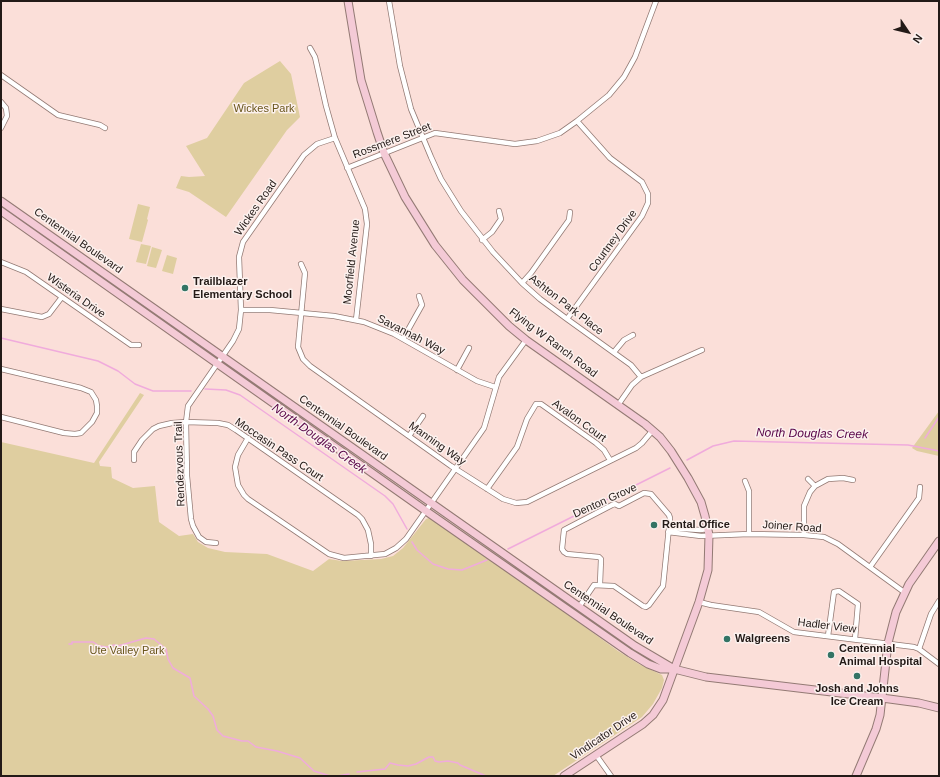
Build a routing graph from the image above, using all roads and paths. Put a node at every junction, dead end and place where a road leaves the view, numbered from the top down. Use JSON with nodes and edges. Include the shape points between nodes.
{"nodes":[{"id":1,"x":348,"y":1,"type":"edge"},
{"id":2,"x":389,"y":1,"type":"edge"},
{"id":3,"x":656,"y":1,"type":"edge"},
{"id":4,"x":310,"y":48,"type":"dead end"},
{"id":5,"x":1,"y":75,"type":"edge"},
{"id":6,"x":1,"y":102,"type":"edge"},
{"id":7,"x":578,"y":121,"type":"junction"},
{"id":8,"x":1,"y":128,"type":"edge"},
{"id":9,"x":105,"y":128,"type":"dead end"},
{"id":10,"x":422,"y":137,"type":"junction"},
{"id":11,"x":335,"y":138,"type":"junction"},
{"id":12,"x":384,"y":153,"type":"junction"},
{"id":13,"x":347,"y":168,"type":"junction"},
{"id":14,"x":1,"y":201,"type":"edge"},
{"id":15,"x":1,"y":211,"type":"edge"},
{"id":16,"x":499,"y":211,"type":"dead end"},
{"id":17,"x":570,"y":212,"type":"dead end"},
{"id":18,"x":482,"y":240,"type":"junction"},
{"id":19,"x":6,"y":256,"type":"dead end"},
{"id":20,"x":2,"y":262,"type":"edge"},
{"id":21,"x":301,"y":264,"type":"dead end"},
{"id":22,"x":522,"y":283,"type":"junction"},
{"id":23,"x":419,"y":296,"type":"dead end"},
{"id":24,"x":62,"y":297,"type":"junction"},
{"id":25,"x":1,"y":309,"type":"edge"},
{"id":26,"x":241,"y":310,"type":"junction"},
{"id":27,"x":301,"y":313,"type":"junction"},
{"id":28,"x":567,"y":319,"type":"junction"},
{"id":29,"x":356,"y":320,"type":"junction"},
{"id":30,"x":97,"y":321,"type":"junction"},
{"id":31,"x":93,"y":327,"type":"dead end"},
{"id":32,"x":633,"y":335,"type":"dead end"},
{"id":33,"x":403,"y":339,"type":"junction"},
{"id":34,"x":526,"y":340,"type":"junction"},
{"id":35,"x":140,"y":345,"type":"dead end"},
{"id":36,"x":469,"y":348,"type":"dead end"},
{"id":37,"x":702,"y":350,"type":"dead end"},
{"id":38,"x":614,"y":352,"type":"junction"},
{"id":39,"x":222,"y":357,"type":"junction"},
{"id":40,"x":218,"y":364,"type":"junction"},
{"id":41,"x":1,"y":369,"type":"edge"},
{"id":42,"x":457,"y":370,"type":"junction"},
{"id":43,"x":641,"y":377,"type":"junction"},
{"id":44,"x":495,"y":387,"type":"junction"},
{"id":45,"x":618,"y":405,"type":"junction"},
{"id":46,"x":423,"y":416,"type":"dead end"},
{"id":47,"x":1,"y":417,"type":"edge"},
{"id":48,"x":186,"y":422,"type":"junction"},
{"id":49,"x":653,"y":430,"type":"junction"},
{"id":50,"x":409,"y":436,"type":"junction"},
{"id":51,"x":248,"y":438,"type":"junction"},
{"id":52,"x":134,"y":460,"type":"dead end"},
{"id":53,"x":610,"y":460,"type":"junction"},
{"id":54,"x":456,"y":469,"type":"junction"},
{"id":55,"x":808,"y":479,"type":"dead end"},
{"id":56,"x":853,"y":480,"type":"dead end"},
{"id":57,"x":745,"y":481,"type":"dead end"},
{"id":58,"x":815,"y":486,"type":"junction"},
{"id":59,"x":920,"y":487,"type":"dead end"},
{"id":60,"x":487,"y":489,"type":"junction"},
{"id":61,"x":431,"y":503,"type":"junction"},
{"id":62,"x":426,"y":511,"type":"junction"},
{"id":63,"x":669,"y":530,"type":"junction"},
{"id":64,"x":709,"y":532,"type":"junction"},
{"id":65,"x":749,"y":534,"type":"junction"},
{"id":66,"x":804,"y":535,"type":"junction"},
{"id":67,"x":939,"y":540,"type":"edge"},
{"id":68,"x":216,"y":543,"type":"dead end"},
{"id":69,"x":370,"y":556,"type":"junction"},
{"id":70,"x":870,"y":567,"type":"junction"},
{"id":71,"x":600,"y":584,"type":"junction"},
{"id":72,"x":904,"y":592,"type":"junction"},
{"id":73,"x":939,"y":601,"type":"edge"},
{"id":74,"x":699,"y":602,"type":"junction"},
{"id":75,"x":579,"y":607,"type":"junction"},
{"id":76,"x":828,"y":636,"type":"junction"},
{"id":77,"x":855,"y":639,"type":"junction"},
{"id":78,"x":888,"y":643,"type":"junction"},
{"id":79,"x":919,"y":649,"type":"junction"},
{"id":80,"x":939,"y":664,"type":"edge"},
{"id":81,"x":674,"y":669,"type":"junction"},
{"id":82,"x":882,"y":698,"type":"junction"},
{"id":83,"x":939,"y":708,"type":"edge"},
{"id":84,"x":596,"y":755,"type":"junction"},
{"id":85,"x":564,"y":776,"type":"edge"},
{"id":86,"x":611,"y":776,"type":"edge"},
{"id":87,"x":856,"y":776,"type":"edge"}],
"edges":[{"from":1,"to":12,"type":"main road","name":"Flying W Ranch Road","via":[[361,80]]},
{"from":2,"to":10,"type":"street","name":"Ashton Park Place","via":[[402,77]]},
{"from":3,"to":7,"type":"street","name":"Rossmere Street","via":[[635,58],[624,77],[609,95]]},
{"from":4,"to":11,"type":"street","name":"Moorfield Avenue","via":[[315,57]]},
{"from":5,"to":9,"type":"street","via":[[58,115]]},
{"from":6,"to":8,"type":"street","via":[[6,108],[7,116]]},
{"from":7,"to":10,"type":"street","name":"Rossmere Street","via":[[555,136],[525,144],[440,133]]},
{"from":7,"to":28,"type":"street","name":"Courtney Drive","via":[[610,158],[642,182],[648,194],[648,203],[642,216]]},
{"from":10,"to":12,"type":"street","name":"Rossmere Street"},
{"from":10,"to":18,"type":"street","name":"Ashton Park Place","via":[[448,191]]},
{"from":11,"to":13,"type":"street","name":"Moorfield Avenue"},
{"from":11,"to":26,"type":"street","name":"Wickes Road","via":[[317,144],[304,155],[243,242],[238,262]]},
{"from":12,"to":13,"type":"street","name":"Rossmere Street"},
{"from":12,"to":34,"type":"main road","name":"Flying W Ranch Road","via":[[414,212],[448,261],[490,308]]},
{"from":13,"to":29,"type":"street","name":"Moorfield Avenue","via":[[363,202],[367,220]]},
{"from":14,"to":39,"type":"main road","name":"Centennial Boulevard"},
{"from":15,"to":40,"type":"main road","name":"Centennial Boulevard"},
{"from":16,"to":18,"type":"street","via":[[501,218],[492,232]]},
{"from":17,"to":22,"type":"street","via":[[569,220]]},
{"from":18,"to":22,"type":"street","name":"Ashton Park Place"},
{"from":19,"to":20,"type":"street"},
{"from":20,"to":24,"type":"street","name":"Wisteria Drive","via":[[26,272]]},
{"from":21,"to":27,"type":"street","name":"Manning Way","via":[[306,273]]},
{"from":22,"to":28,"type":"street","name":"Ashton Park Place"},
{"from":23,"to":33,"type":"street","via":[[422,305]]},
{"from":24,"to":25,"type":"street","via":[[49,314],[42,317]]},
{"from":24,"to":30,"type":"street","name":"Wisteria Drive"},
{"from":26,"to":27,"type":"street","name":"Savannah Way"},
{"from":26,"to":39,"type":"street","name":"Wickes Road","via":[[238,334]]},
{"from":27,"to":29,"type":"street","name":"Savannah Way"},
{"from":27,"to":50,"type":"street","name":"Manning Way","via":[[298,347],[303,359]]},
{"from":28,"to":38,"type":"street","name":"Ashton Park Place"},
{"from":29,"to":33,"type":"street","name":"Savannah Way"},
{"from":30,"to":31,"type":"street"},
{"from":30,"to":35,"type":"street","name":"Wisteria Drive","via":[[131,346]]},
{"from":32,"to":38,"type":"street","via":[[624,340]]},
{"from":33,"to":42,"type":"street","name":"Savannah Way"},
{"from":34,"to":44,"type":"street","via":[[502,372]]},
{"from":34,"to":45,"type":"main road","name":"Flying W Ranch Road"},
{"from":36,"to":42,"type":"street"},
{"from":37,"to":43,"type":"street"},
{"from":38,"to":43,"type":"street","name":"Ashton Park Place","via":[[635,368]]},
{"from":39,"to":40,"type":"street","name":"Rendezvous Trail"},
{"from":39,"to":61,"type":"main road","name":"Centennial Boulevard"},
{"from":40,"to":48,"type":"street","name":"Rendezvous Trail","via":[[188,406]]},
{"from":40,"to":62,"type":"main road","name":"Centennial Boulevard"},
{"from":41,"to":47,"type":"street","via":[[81,388],[99,399],[95,418],[81,434]]},
{"from":42,"to":44,"type":"street","name":"Savannah Way"},
{"from":43,"to":45,"type":"street"},
{"from":44,"to":54,"type":"street","via":[[486,425]]},
{"from":45,"to":49,"type":"main road","name":"Flying W Ranch Road"},
{"from":46,"to":50,"type":"street"},
{"from":48,"to":51,"type":"street","name":"Moccasin Pass Court","via":[[222,424],[232,427]]},
{"from":48,"to":52,"type":"street","name":"Moccasin Pass Court","via":[[159,426],[153,430],[134,452]]},
{"from":48,"to":68,"type":"street","name":"Rendezvous Trail","via":[[187,476],[192,526],[203,542]]},
{"from":49,"to":53,"type":"street","name":"Manning Way","via":[[640,445]]},
{"from":49,"to":64,"type":"main road","name":"Flying W Ranch Road","via":[[665,442],[695,491]]},
{"from":50,"to":54,"type":"street","name":"Manning Way"},
{"from":51,"to":69,"type":"street","name":"Moccasin Pass Court","via":[[362,519],[370,536]]},
{"from":51,"to":69,"type":"street","via":[[238,455],[235,467],[238,485],[248,499],[329,554],[344,558]]},
{"from":53,"to":60,"type":"street","name":"Manning Way","via":[[522,503],[507,502]]},
{"from":53,"to":60,"type":"street","name":"Avalon Court","via":[[596,443],[536,404],[527,419],[517,447]]},
{"from":54,"to":60,"type":"street","name":"Manning Way"},
{"from":54,"to":61,"type":"street"},
{"from":55,"to":58,"type":"street"},
{"from":56,"to":58,"type":"street","via":[[835,478]]},
{"from":57,"to":65,"type":"street","via":[[749,491]]},
{"from":58,"to":66,"type":"street","via":[[804,506]]},
{"from":59,"to":70,"type":"street","via":[[919,498]]},
{"from":61,"to":62,"type":"street"},
{"from":61,"to":75,"type":"main road","name":"Centennial Boulevard"},
{"from":62,"to":69,"type":"street","via":[[406,539],[396,548],[385,554]]},
{"from":62,"to":81,"type":"main road","name":"Centennial Boulevard","via":[[630,653],[661,669]]},
{"from":63,"to":64,"type":"street","via":[[701,536]]},
{"from":63,"to":71,"type":"street","via":[[663,586],[649,605],[643,606],[614,586]]},
{"from":63,"to":71,"type":"street","name":"Denton Grove","via":[[669,515],[648,493],[619,506],[612,505],[566,528],[562,549],[567,554],[599,557]]},
{"from":64,"to":65,"type":"street","name":"Joiner Road"},
{"from":64,"to":74,"type":"main road","name":"Flying W Ranch Road","via":[[708,570]]},
{"from":65,"to":66,"type":"street","name":"Joiner Road"},
{"from":66,"to":70,"type":"street","name":"Joiner Road","via":[[832,541]]},
{"from":67,"to":72,"type":"main road"},
{"from":70,"to":72,"type":"street","name":"Joiner Road"},
{"from":71,"to":75,"type":"street","via":[[592,586]]},
{"from":72,"to":78,"type":"main road"},
{"from":73,"to":79,"type":"street"},
{"from":74,"to":76,"type":"street","name":"Hadler View","via":[[758,612],[794,632]]},
{"from":74,"to":81,"type":"main road","name":"Flying W Ranch Road"},
{"from":75,"to":81,"type":"main road","name":"Centennial Boulevard","via":[[635,646]]},
{"from":76,"to":77,"type":"street","name":"Hadler View"},
{"from":76,"to":77,"type":"street","via":[[834,592],[838,591],[858,604]]},
{"from":77,"to":78,"type":"street","name":"Hadler View"},
{"from":78,"to":79,"type":"street","name":"Hadler View"},
{"from":78,"to":82,"type":"main road"},
{"from":79,"to":80,"type":"street"},
{"from":81,"to":82,"type":"main road","name":"Centennial Boulevard","via":[[720,679]]},
{"from":81,"to":84,"type":"main road","name":"Vindicator Drive","via":[[663,700],[653,714],[643,724]]},
{"from":82,"to":83,"type":"main road","name":"Centennial Boulevard"},
{"from":82,"to":87,"type":"main road","via":[[876,729]]},
{"from":84,"to":85,"type":"main road","name":"Vindicator Drive"},
{"from":84,"to":86,"type":"street"}]}
